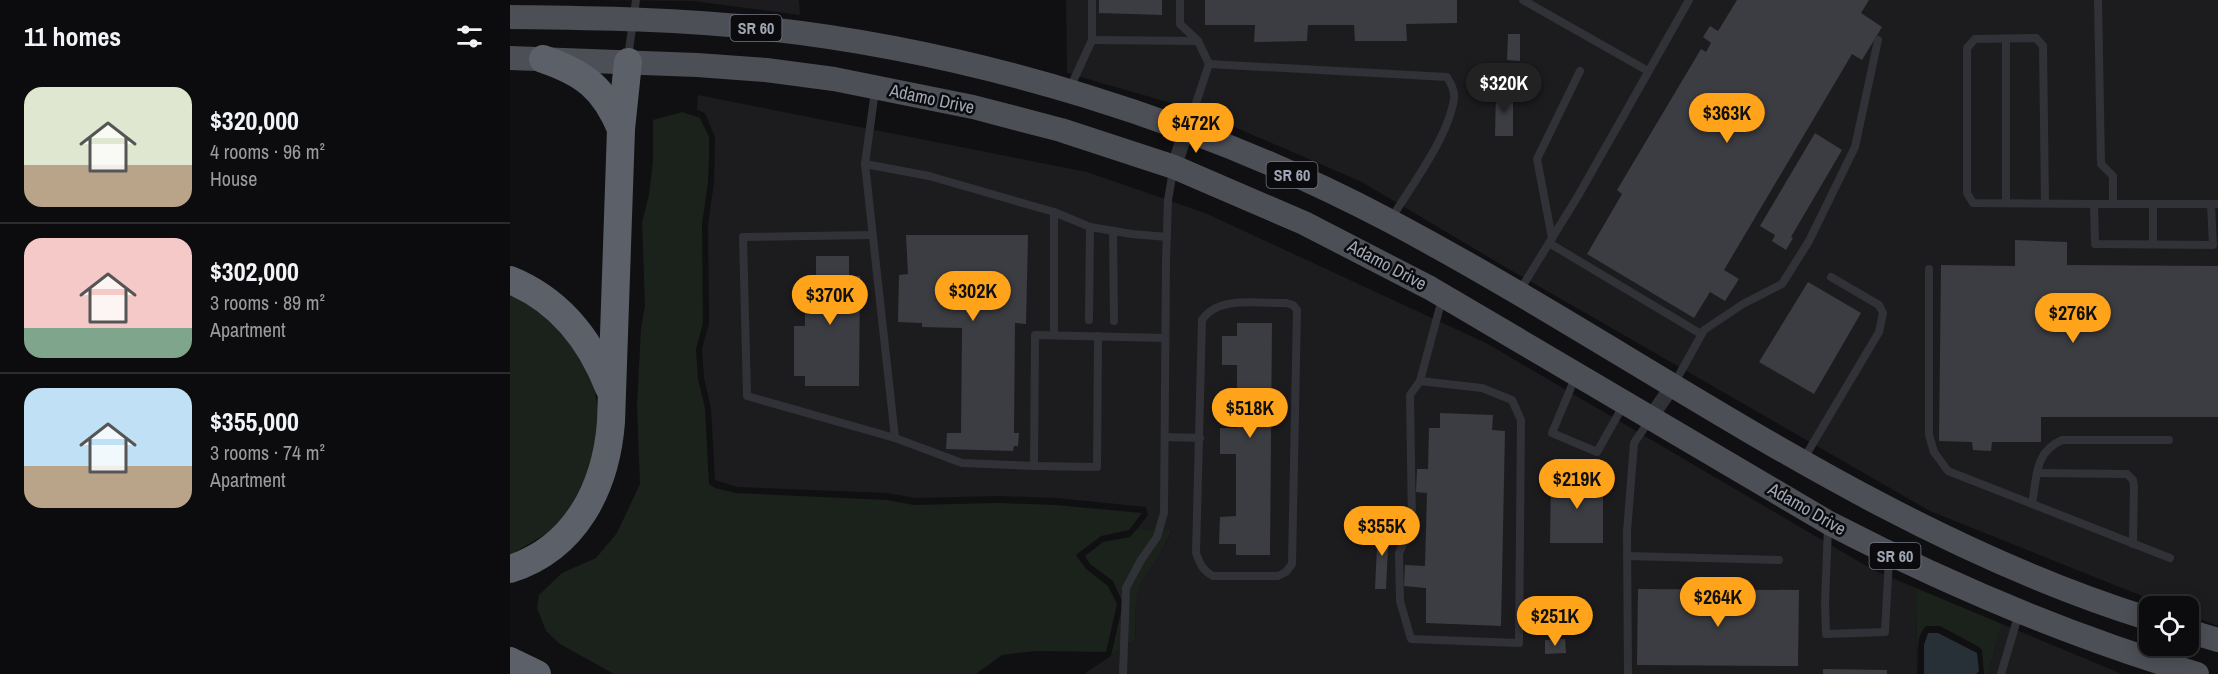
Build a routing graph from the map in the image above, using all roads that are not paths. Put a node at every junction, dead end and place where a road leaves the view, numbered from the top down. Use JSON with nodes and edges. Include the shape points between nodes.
{"nodes":[{"id":1,"x":1092,"y":0,"type":"edge"},
{"id":2,"x":1180,"y":0,"type":"edge"},
{"id":3,"x":1523,"y":0,"type":"edge"},
{"id":4,"x":1689,"y":0,"type":"edge"},
{"id":5,"x":2098,"y":0,"type":"edge"},
{"id":6,"x":634,"y":10,"type":"edge"},
{"id":7,"x":510,"y":17,"type":"edge"},
{"id":8,"x":2006,"y":39,"type":"junction"},
{"id":9,"x":1092,"y":40,"type":"junction"},
{"id":10,"x":1878,"y":40,"type":"dead end"},
{"id":11,"x":1198,"y":41,"type":"junction"},
{"id":12,"x":510,"y":58,"type":"edge"},
{"id":13,"x":543,"y":59,"type":"junction"},
{"id":14,"x":628,"y":62,"type":"junction"},
{"id":15,"x":1209,"y":64,"type":"junction"},
{"id":16,"x":1580,"y":71,"type":"dead end"},
{"id":17,"x":1647,"y":71,"type":"junction"},
{"id":18,"x":875,"y":87,"type":"junction"},
{"id":19,"x":1068,"y":92,"type":"junction"},
{"id":20,"x":621,"y":129,"type":"junction"},
{"id":21,"x":1186,"y":131,"type":"junction"},
{"id":22,"x":865,"y":164,"type":"junction"},
{"id":23,"x":1174,"y":167,"type":"junction"},
{"id":24,"x":2006,"y":203,"type":"junction"},
{"id":25,"x":2045,"y":204,"type":"junction"},
{"id":26,"x":2094,"y":204,"type":"junction"},
{"id":27,"x":2113,"y":204,"type":"junction"},
{"id":28,"x":2153,"y":204,"type":"junction"},
{"id":29,"x":2214,"y":204,"type":"edge"},
{"id":30,"x":1054,"y":212,"type":"junction"},
{"id":31,"x":1390,"y":221,"type":"junction"},
{"id":32,"x":1090,"y":227,"type":"junction"},
{"id":33,"x":1113,"y":231,"type":"junction"},
{"id":34,"x":872,"y":235,"type":"junction"},
{"id":35,"x":1167,"y":237,"type":"junction"},
{"id":36,"x":1551,"y":240,"type":"junction"},
{"id":37,"x":2153,"y":244,"type":"junction"},
{"id":38,"x":2215,"y":245,"type":"edge"},
{"id":39,"x":1929,"y":269,"type":"dead end"},
{"id":40,"x":1831,"y":278,"type":"dead end"},
{"id":41,"x":510,"y":280,"type":"edge"},
{"id":42,"x":1518,"y":294,"type":"junction"},
{"id":43,"x":1443,"y":295,"type":"junction"},
{"id":44,"x":1089,"y":320,"type":"dead end"},
{"id":45,"x":1114,"y":321,"type":"dead end"},
{"id":46,"x":1054,"y":334,"type":"junction"},
{"id":47,"x":1701,"y":334,"type":"junction"},
{"id":48,"x":1098,"y":336,"type":"junction"},
{"id":49,"x":1165,"y":338,"type":"junction"},
{"id":50,"x":1577,"y":374,"type":"junction"},
{"id":51,"x":1420,"y":381,"type":"junction"},
{"id":52,"x":1673,"y":385,"type":"junction"},
{"id":53,"x":611,"y":393,"type":"junction"},
{"id":54,"x":1625,"y":402,"type":"junction"},
{"id":55,"x":1651,"y":417,"type":"junction"},
{"id":56,"x":1165,"y":437,"type":"junction"},
{"id":57,"x":895,"y":438,"type":"junction"},
{"id":58,"x":1200,"y":438,"type":"junction"},
{"id":59,"x":2169,"y":440,"type":"dead end"},
{"id":60,"x":1802,"y":461,"type":"junction"},
{"id":61,"x":1034,"y":466,"type":"junction"},
{"id":62,"x":2038,"y":473,"type":"junction"},
{"id":63,"x":2032,"y":504,"type":"junction"},
{"id":64,"x":1829,"y":523,"type":"junction"},
{"id":65,"x":2133,"y":544,"type":"junction"},
{"id":66,"x":1889,"y":554,"type":"junction"},
{"id":67,"x":1627,"y":556,"type":"junction"},
{"id":68,"x":2170,"y":558,"type":"dead end"},
{"id":69,"x":1779,"y":560,"type":"dead end"},
{"id":70,"x":510,"y":570,"type":"edge"},
{"id":71,"x":2020,"y":612,"type":"junction"},
{"id":72,"x":2139,"y":615,"type":"edge"},
{"id":73,"x":2199,"y":634,"type":"edge"},
{"id":74,"x":2218,"y":640,"type":"edge"},
{"id":75,"x":510,"y":661,"type":"edge"},
{"id":76,"x":537,"y":674,"type":"edge"},
{"id":77,"x":1124,"y":674,"type":"edge"},
{"id":78,"x":1628,"y":674,"type":"edge"},
{"id":79,"x":2001,"y":674,"type":"edge"},
{"id":80,"x":2197,"y":674,"type":"edge"}],
"edges":[{"from":1,"to":9,"type":"lane"},
{"from":2,"to":11,"type":"lane","via":[[1180,24]]},
{"from":3,"to":17,"type":"lane"},
{"from":4,"to":17,"type":"lane"},
{"from":5,"to":27,"type":"lane","via":[[2101,164],[2113,176]]},
{"from":6,"to":7,"type":"main road","number":"SR 60"},
{"from":6,"to":14,"type":"lane"},
{"from":6,"to":19,"type":"main road","number":"SR 60","via":[[859,42],[982,67]]},
{"from":8,"to":24,"type":"lane"},
{"from":8,"to":24,"type":"lane","via":[[1975,39],[1967,48],[1967,194],[1973,203]]},
{"from":8,"to":25,"type":"lane","via":[[2036,38],[2043,46]]},
{"from":9,"to":11,"type":"lane"},
{"from":9,"to":19,"type":"lane"},
{"from":10,"to":47,"type":"lane","via":[[1855,147],[1809,241],[1782,284],[1743,304]]},
{"from":11,"to":15,"type":"lane"},
{"from":12,"to":13,"type":"main road","name":"Adamo Drive","number":"SR 60"},
{"from":13,"to":14,"type":"main road","name":"Adamo Drive","number":"SR 60"},
{"from":13,"to":20,"type":"highway","via":[[579,74],[595,86]]},
{"from":14,"to":18,"type":"main road","name":"Adamo Drive","number":"SR 60","via":[[766,70]]},
{"from":14,"to":20,"type":"highway"},
{"from":15,"to":21,"type":"lane"},
{"from":15,"to":31,"type":"lane","via":[[1447,77],[1455,97],[1444,132]]},
{"from":16,"to":36,"type":"lane","via":[[1537,159]]},
{"from":17,"to":36,"type":"lane"},
{"from":18,"to":22,"type":"lane"},
{"from":18,"to":23,"type":"main road","name":"Adamo Drive","number":"SR 60","via":[[1061,130]]},
{"from":19,"to":21,"type":"main road","number":"SR 60"},
{"from":20,"to":53,"type":"highway"},
{"from":21,"to":23,"type":"street"},
{"from":21,"to":31,"type":"main road","number":"SR 60"},
{"from":22,"to":30,"type":"lane","via":[[930,176]]},
{"from":22,"to":34,"type":"lane"},
{"from":23,"to":35,"type":"lane"},
{"from":23,"to":43,"type":"main road","name":"Adamo Drive","number":"SR 60","via":[[1304,223]]},
{"from":24,"to":25,"type":"lane"},
{"from":25,"to":26,"type":"lane"},
{"from":26,"to":27,"type":"lane"},
{"from":26,"to":37,"type":"lane","via":[[2095,244]]},
{"from":27,"to":28,"type":"lane"},
{"from":28,"to":29,"type":"lane"},
{"from":28,"to":37,"type":"lane"},
{"from":29,"to":38,"type":"lane"},
{"from":30,"to":32,"type":"lane"},
{"from":30,"to":46,"type":"lane"},
{"from":31,"to":42,"type":"main road","number":"SR 60"},
{"from":32,"to":33,"type":"lane"},
{"from":32,"to":44,"type":"lane"},
{"from":33,"to":35,"type":"lane"},
{"from":33,"to":45,"type":"lane"},
{"from":34,"to":57,"type":"lane"},
{"from":34,"to":57,"type":"lane","via":[[743,237],[747,396]]},
{"from":35,"to":49,"type":"lane"},
{"from":36,"to":42,"type":"lane"},
{"from":36,"to":47,"type":"lane"},
{"from":37,"to":38,"type":"lane"},
{"from":39,"to":63,"type":"lane","via":[[1929,435],[1934,452],[1948,471]]},
{"from":40,"to":60,"type":"lane","via":[[1879,305],[1884,313],[1880,332]]},
{"from":41,"to":53,"type":"highway","via":[[541,296],[574,326],[597,359]]},
{"from":42,"to":52,"type":"main road","number":"SR 60"},
{"from":43,"to":50,"type":"main road","name":"Adamo Drive","number":"SR 60"},
{"from":43,"to":51,"type":"lane"},
{"from":46,"to":48,"type":"lane"},
{"from":46,"to":61,"type":"lane","via":[[1035,335]]},
{"from":47,"to":52,"type":"lane"},
{"from":48,"to":49,"type":"lane"},
{"from":48,"to":61,"type":"lane","via":[[1097,467]]},
{"from":49,"to":56,"type":"lane"},
{"from":50,"to":54,"type":"main road","name":"Adamo Drive","number":"SR 60"},
{"from":50,"to":54,"type":"lane","via":[[1552,434],[1597,452]]},
{"from":51,"to":51,"type":"lane","via":[[1482,388],[1512,400],[1521,420],[1519,642],[1411,639],[1400,601],[1399,553],[1412,525],[1410,395]]},
{"from":52,"to":55,"type":"street"},
{"from":52,"to":60,"type":"main road","number":"SR 60"},
{"from":53,"to":70,"type":"highway","via":[[608,450],[588,505],[554,545]]},
{"from":54,"to":55,"type":"main road","name":"Adamo Drive","number":"SR 60"},
{"from":55,"to":64,"type":"main road","name":"Adamo Drive","number":"SR 60"},
{"from":55,"to":67,"type":"lane","via":[[1634,443]]},
{"from":56,"to":58,"type":"lane"},
{"from":56,"to":77,"type":"lane","via":[[1164,513],[1157,537],[1126,588]]},
{"from":57,"to":61,"type":"lane","via":[[962,463]]},
{"from":58,"to":58,"type":"lane","via":[[1202,320],[1206,314],[1226,304],[1293,305],[1298,310],[1292,564],[1286,572],[1278,576],[1213,576],[1200,565],[1196,554]]},
{"from":59,"to":62,"type":"lane","via":[[2062,440],[2051,445],[2040,458]]},
{"from":60,"to":72,"type":"main road","number":"SR 60","via":[[1961,545]]},
{"from":62,"to":63,"type":"lane"},
{"from":62,"to":65,"type":"lane","via":[[2127,474],[2134,486]]},
{"from":63,"to":65,"type":"lane"},
{"from":64,"to":66,"type":"main road","name":"Adamo Drive","number":"SR 60"},
{"from":64,"to":66,"type":"lane","via":[[1826,634],[1885,633]]},
{"from":65,"to":68,"type":"lane"},
{"from":66,"to":71,"type":"main road","name":"Adamo Drive","number":"SR 60"},
{"from":67,"to":69,"type":"lane"},
{"from":67,"to":78,"type":"lane"},
{"from":71,"to":79,"type":"lane"},
{"from":71,"to":80,"type":"main road","name":"Adamo Drive","number":"SR 60"},
{"from":73,"to":74,"type":"main road"},
{"from":75,"to":76,"type":"highway"}]}
